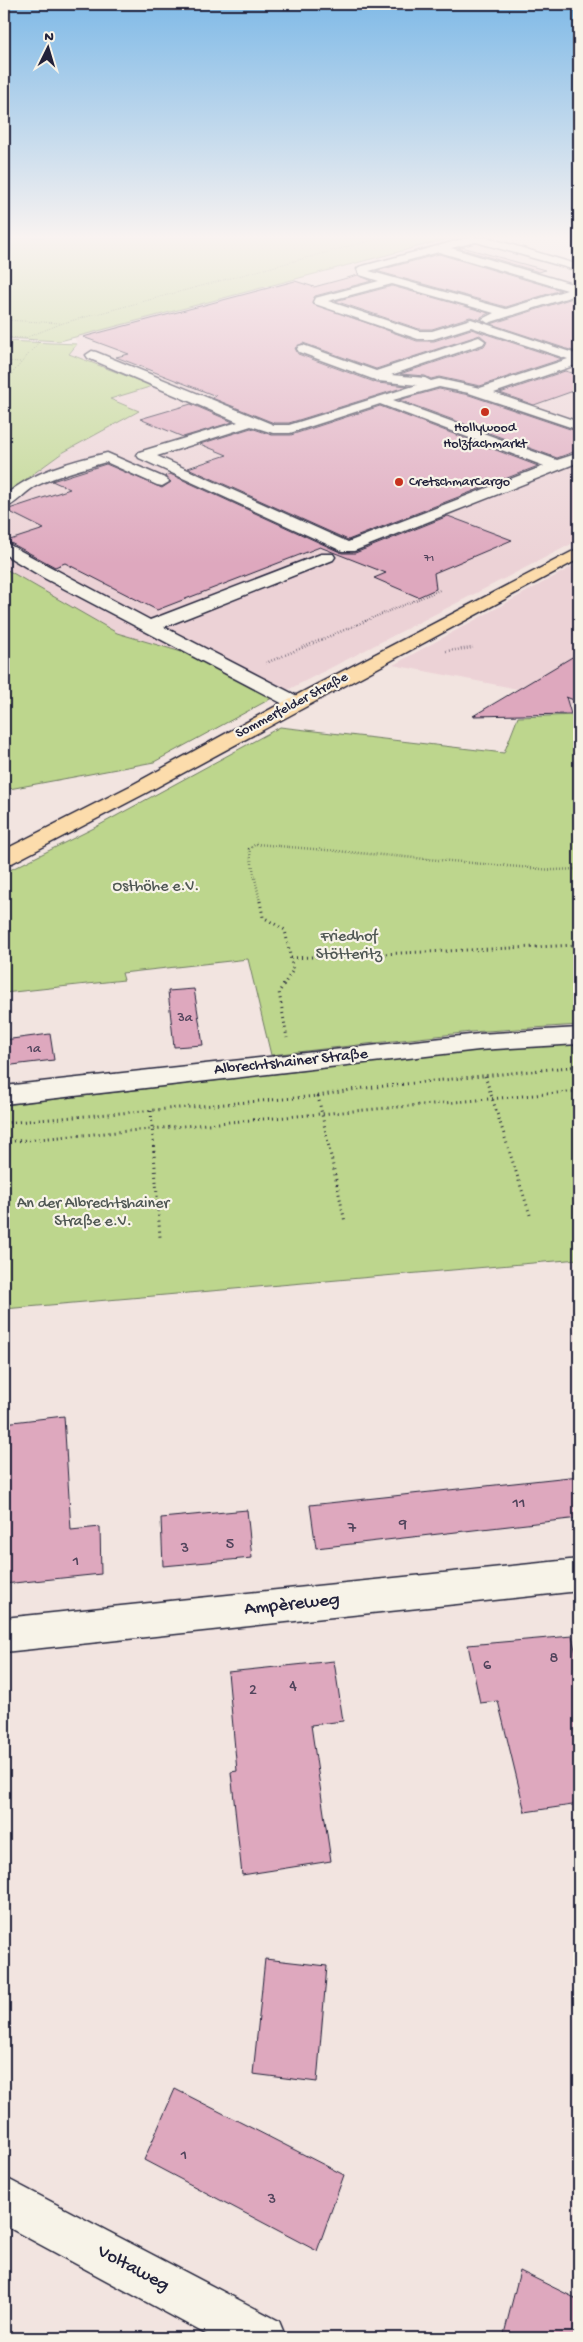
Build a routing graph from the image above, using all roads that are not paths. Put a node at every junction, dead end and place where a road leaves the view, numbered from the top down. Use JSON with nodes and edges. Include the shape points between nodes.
{"nodes":[{"id":1,"x":463,"y":346,"type":"edge"},
{"id":2,"x":541,"y":346,"type":"edge"},
{"id":3,"x":303,"y":349,"type":"dead end"},
{"id":4,"x":92,"y":355,"type":"dead end"},
{"id":5,"x":579,"y":359,"type":"edge"},
{"id":6,"x":377,"y":375,"type":"junction"},
{"id":7,"x":439,"y":384,"type":"junction"},
{"id":8,"x":480,"y":393,"type":"junction"},
{"id":9,"x":380,"y":400,"type":"junction"},
{"id":10,"x":251,"y":422,"type":"junction"},
{"id":11,"x":579,"y":425,"type":"edge"},
{"id":12,"x":579,"y":458,"type":"edge"},
{"id":13,"x":559,"y":466,"type":"junction"},
{"id":14,"x":177,"y":489,"type":"dead end"},
{"id":15,"x":4,"y":503,"type":"edge"},
{"id":16,"x":4,"y":547,"type":"edge"},
{"id":17,"x":310,"y":549,"type":"dead end"},
{"id":18,"x":579,"y":553,"type":"edge"},
{"id":19,"x":150,"y":626,"type":"junction"},
{"id":20,"x":296,"y":703,"type":"junction"},
{"id":21,"x":4,"y":858,"type":"edge"},
{"id":22,"x":579,"y":1036,"type":"edge"},
{"id":23,"x":4,"y":1095,"type":"edge"},
{"id":24,"x":579,"y":1575,"type":"edge"},
{"id":25,"x":4,"y":1635,"type":"edge"},
{"id":26,"x":4,"y":2200,"type":"edge"},
{"id":27,"x":262,"y":2338,"type":"edge"}],
"edges":[{"from":1,"to":6,"type":"street"},
{"from":2,"to":5,"type":"street"},
{"from":3,"to":6,"type":"street"},
{"from":4,"to":10,"type":"street"},
{"from":5,"to":8,"type":"street"},
{"from":6,"to":7,"type":"street"},
{"from":7,"to":8,"type":"street"},
{"from":7,"to":9,"type":"street"},
{"from":8,"to":11,"type":"street"},
{"from":9,"to":10,"type":"street","via":[[290,428],[273,429]]},
{"from":9,"to":13,"type":"street"},
{"from":10,"to":13,"type":"street","via":[[144,455],[348,548]]},
{"from":12,"to":13,"type":"street"},
{"from":14,"to":15,"type":"street","via":[[107,457],[54,472],[28,484]]},
{"from":16,"to":19,"type":"street"},
{"from":17,"to":19,"type":"street","via":[[327,558]]},
{"from":18,"to":20,"type":"main road","name":"Sommerfelder Straße"},
{"from":19,"to":20,"type":"street"},
{"from":20,"to":21,"type":"main road","name":"Sommerfelder Straße"},
{"from":22,"to":23,"type":"street","name":"Albrechtshainer Straße","via":[[479,1042]]},
{"from":24,"to":25,"type":"street","name":"Ampèreweg"},
{"from":26,"to":27,"type":"street","name":"Voltaweg"}]}
